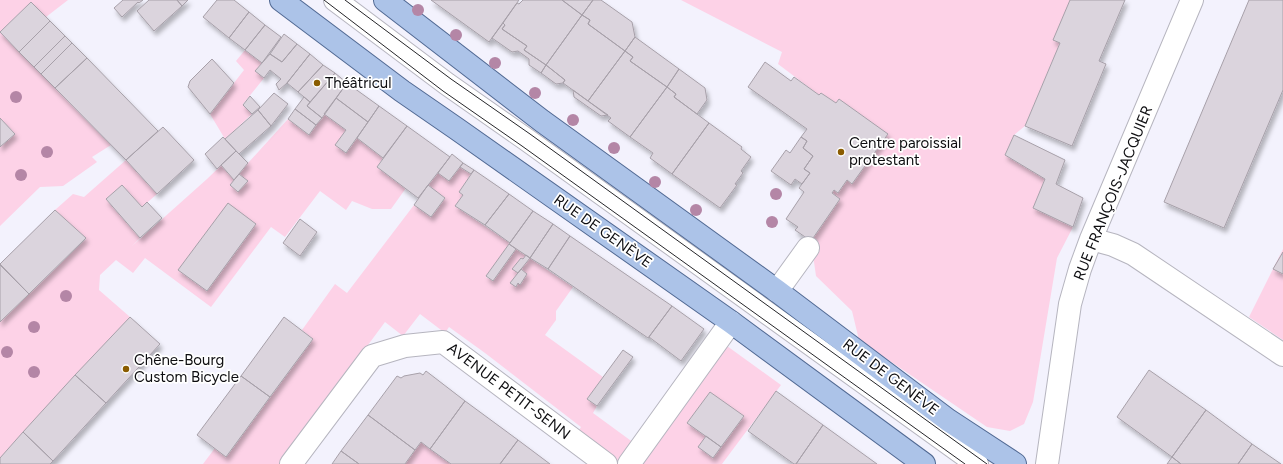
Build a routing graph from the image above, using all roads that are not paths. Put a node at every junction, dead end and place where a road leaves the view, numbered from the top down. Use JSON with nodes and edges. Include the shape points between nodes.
{"nodes":[{"id":1,"x":281,"y":0,"type":"edge"},
{"id":2,"x":335,"y":0,"type":"edge"},
{"id":3,"x":385,"y":0,"type":"edge"},
{"id":4,"x":1192,"y":0,"type":"edge"},
{"id":5,"x":1091,"y":239,"type":"junction"},
{"id":6,"x":808,"y":248,"type":"dead end"},
{"id":7,"x":777,"y":291,"type":"junction"},
{"id":8,"x":731,"y":322,"type":"junction"},
{"id":9,"x":1283,"y":354,"type":"edge"},
{"id":10,"x":291,"y":464,"type":"edge"},
{"id":11,"x":606,"y":464,"type":"edge"},
{"id":12,"x":629,"y":464,"type":"edge"},
{"id":13,"x":924,"y":464,"type":"edge"},
{"id":14,"x":977,"y":464,"type":"edge"},
{"id":15,"x":1015,"y":464,"type":"edge"},
{"id":16,"x":1047,"y":464,"type":"edge"}],
"edges":[{"from":1,"to":8,"type":"main road","name":"RUE DE GENÈVE","via":[[402,92],[458,128]]},
{"from":2,"to":14,"type":"street","via":[[447,84]]},
{"from":3,"to":7,"type":"main road","name":"RUE DE GENÈVE","via":[[549,126]]},
{"from":4,"to":5,"type":"street","name":"RUE FRANÇOIS-JACQUIER"},
{"from":5,"to":9,"type":"street","via":[[1133,254]]},
{"from":5,"to":16,"type":"street","name":"RUE FRANÇOIS-JACQUIER","via":[[1070,304]]},
{"from":6,"to":7,"type":"street"},
{"from":7,"to":15,"type":"main road","name":"RUE DE GENÈVE","via":[[948,420]]},
{"from":8,"to":12,"type":"street"},
{"from":8,"to":13,"type":"main road","name":"RUE DE GENÈVE"},
{"from":10,"to":11,"type":"street","name":"AVENUE PETIT-SENN","via":[[372,356],[404,346],[443,342]]}]}
